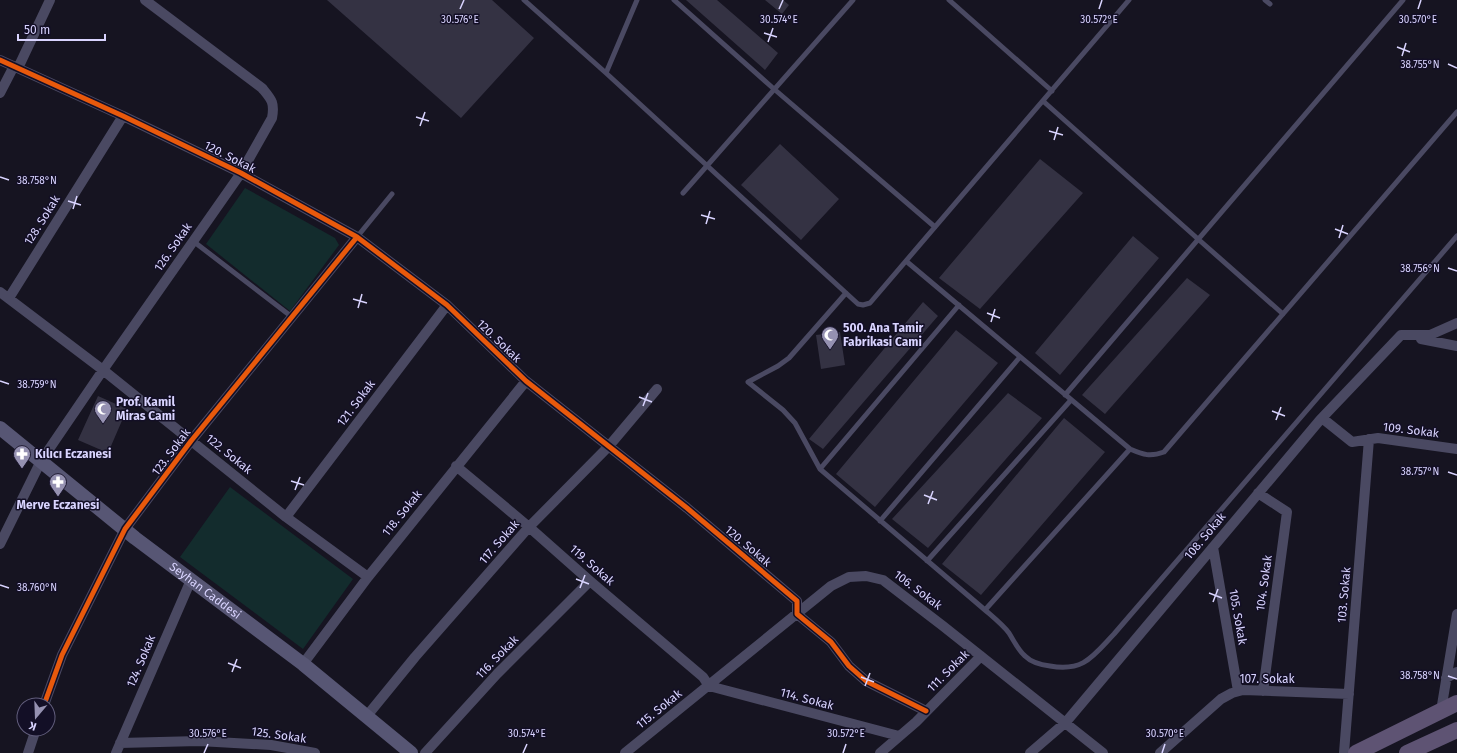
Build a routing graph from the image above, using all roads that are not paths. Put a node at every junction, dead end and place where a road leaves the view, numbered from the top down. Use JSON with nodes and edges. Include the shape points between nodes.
{"nodes":[{"id":1,"x":50,"y":0,"type":"edge"},
{"id":2,"x":145,"y":0,"type":"edge"},
{"id":3,"x":524,"y":0,"type":"edge"},
{"id":4,"x":638,"y":0,"type":"edge"},
{"id":5,"x":674,"y":0,"type":"edge"},
{"id":6,"x":853,"y":0,"type":"edge"},
{"id":7,"x":949,"y":0,"type":"edge"},
{"id":8,"x":1129,"y":0,"type":"edge"},
{"id":9,"x":1265,"y":0,"type":"edge"},
{"id":10,"x":1403,"y":0,"type":"edge"},
{"id":11,"x":1270,"y":4,"type":"dead end"},
{"id":12,"x":0,"y":60,"type":"edge"},
{"id":13,"x":16,"y":67,"type":"junction"},
{"id":14,"x":606,"y":73,"type":"junction"},
{"id":15,"x":774,"y":89,"type":"junction"},
{"id":16,"x":1052,"y":91,"type":"junction"},
{"id":17,"x":0,"y":93,"type":"edge"},
{"id":18,"x":1043,"y":101,"type":"junction"},
{"id":19,"x":1457,"y":112,"type":"edge"},
{"id":20,"x":123,"y":116,"type":"junction"},
{"id":21,"x":707,"y":165,"type":"junction"},
{"id":22,"x":240,"y":173,"type":"junction"},
{"id":23,"x":683,"y":193,"type":"dead end"},
{"id":24,"x":392,"y":194,"type":"dead end"},
{"id":25,"x":935,"y":227,"type":"junction"},
{"id":26,"x":1457,"y":236,"type":"edge"},
{"id":27,"x":356,"y":237,"type":"junction"},
{"id":28,"x":193,"y":240,"type":"junction"},
{"id":29,"x":1198,"y":240,"type":"junction"},
{"id":30,"x":906,"y":261,"type":"junction"},
{"id":31,"x":0,"y":292,"type":"edge"},
{"id":32,"x":846,"y":293,"type":"junction"},
{"id":33,"x":9,"y":298,"type":"junction"},
{"id":34,"x":447,"y":305,"type":"junction"},
{"id":35,"x":958,"y":305,"type":"junction"},
{"id":36,"x":1284,"y":314,"type":"junction"},
{"id":37,"x":292,"y":317,"type":"junction"},
{"id":38,"x":1457,"y":323,"type":"edge"},
{"id":39,"x":1401,"y":336,"type":"junction"},
{"id":40,"x":1457,"y":346,"type":"edge"},
{"id":41,"x":1020,"y":357,"type":"junction"},
{"id":42,"x":103,"y":370,"type":"junction"},
{"id":43,"x":526,"y":381,"type":"junction"},
{"id":44,"x":657,"y":389,"type":"dead end"},
{"id":45,"x":1065,"y":394,"type":"junction"},
{"id":46,"x":1071,"y":400,"type":"junction"},
{"id":47,"x":1322,"y":418,"type":"junction"},
{"id":48,"x":0,"y":428,"type":"edge"},
{"id":49,"x":1369,"y":439,"type":"junction"},
{"id":50,"x":192,"y":441,"type":"junction"},
{"id":51,"x":609,"y":446,"type":"junction"},
{"id":52,"x":1130,"y":449,"type":"junction"},
{"id":53,"x":1457,"y":449,"type":"edge"},
{"id":54,"x":41,"y":461,"type":"junction"},
{"id":55,"x":456,"y":466,"type":"junction"},
{"id":56,"x":820,"y":469,"type":"junction"},
{"id":57,"x":1258,"y":493,"type":"junction"},
{"id":58,"x":286,"y":517,"type":"junction"},
{"id":59,"x":880,"y":521,"type":"junction"},
{"id":60,"x":529,"y":527,"type":"junction"},
{"id":61,"x":125,"y":529,"type":"junction"},
{"id":62,"x":0,"y":544,"type":"edge"},
{"id":63,"x":1213,"y":547,"type":"junction"},
{"id":64,"x":927,"y":561,"type":"junction"},
{"id":65,"x":368,"y":578,"type":"junction"},
{"id":66,"x":190,"y":580,"type":"junction"},
{"id":67,"x":590,"y":581,"type":"junction"},
{"id":68,"x":985,"y":610,"type":"junction"},
{"id":69,"x":797,"y":614,"type":"junction"},
{"id":70,"x":1457,"y":614,"type":"edge"},
{"id":71,"x":982,"y":656,"type":"junction"},
{"id":72,"x":303,"y":664,"type":"junction"},
{"id":73,"x":1457,"y":672,"type":"edge"},
{"id":74,"x":1446,"y":678,"type":"junction"},
{"id":75,"x":709,"y":686,"type":"junction"},
{"id":76,"x":1238,"y":691,"type":"junction"},
{"id":77,"x":1263,"y":691,"type":"junction"},
{"id":78,"x":1349,"y":694,"type":"junction"},
{"id":79,"x":47,"y":697,"type":"edge"},
{"id":80,"x":1457,"y":704,"type":"edge"},
{"id":81,"x":926,"y":711,"type":"junction"},
{"id":82,"x":1441,"y":711,"type":"junction"},
{"id":83,"x":366,"y":716,"type":"junction"},
{"id":84,"x":1066,"y":722,"type":"junction"},
{"id":85,"x":1457,"y":730,"type":"edge"},
{"id":86,"x":899,"y":736,"type":"junction"},
{"id":87,"x":33,"y":737,"type":"edge"},
{"id":88,"x":120,"y":743,"type":"junction"},
{"id":89,"x":627,"y":752,"type":"edge"},
{"id":90,"x":28,"y":753,"type":"edge"},
{"id":91,"x":116,"y":753,"type":"edge"},
{"id":92,"x":315,"y":753,"type":"edge"},
{"id":93,"x":411,"y":753,"type":"edge"},
{"id":94,"x":425,"y":753,"type":"edge"},
{"id":95,"x":639,"y":753,"type":"edge"},
{"id":96,"x":880,"y":753,"type":"edge"},
{"id":97,"x":1030,"y":753,"type":"edge"},
{"id":98,"x":1103,"y":753,"type":"edge"},
{"id":99,"x":1160,"y":753,"type":"edge"},
{"id":100,"x":1344,"y":753,"type":"edge"},
{"id":101,"x":1356,"y":753,"type":"edge"},
{"id":102,"x":1407,"y":753,"type":"edge"}],
"edges":[{"from":1,"to":13,"type":"street"},
{"from":2,"to":22,"type":"street","name":"126. Sokak","via":[[262,88],[270,98],[274,107],[272,118]]},
{"from":3,"to":14,"type":"lane"},
{"from":4,"to":14,"type":"lane"},
{"from":5,"to":15,"type":"lane"},
{"from":6,"to":15,"type":"lane"},
{"from":7,"to":16,"type":"lane"},
{"from":8,"to":16,"type":"lane"},
{"from":9,"to":11,"type":"lane"},
{"from":10,"to":29,"type":"lane"},
{"from":12,"to":13,"type":"street","name":"120. Sokak"},
{"from":13,"to":17,"type":"street"},
{"from":13,"to":20,"type":"street","name":"120. Sokak"},
{"from":14,"to":21,"type":"lane"},
{"from":15,"to":21,"type":"lane"},
{"from":15,"to":25,"type":"lane"},
{"from":16,"to":18,"type":"lane"},
{"from":18,"to":25,"type":"lane"},
{"from":18,"to":29,"type":"lane"},
{"from":19,"to":36,"type":"lane"},
{"from":20,"to":22,"type":"street","name":"120. Sokak"},
{"from":20,"to":33,"type":"street","name":"128. Sokak"},
{"from":21,"to":23,"type":"lane"},
{"from":21,"to":32,"type":"lane"},
{"from":22,"to":27,"type":"street","name":"120. Sokak"},
{"from":22,"to":28,"type":"street","name":"126. Sokak"},
{"from":24,"to":27,"type":"lane"},
{"from":25,"to":30,"type":"lane"},
{"from":26,"to":68,"type":"lane","via":[[1091,659],[1077,666],[1060,668],[1043,665],[1026,657],[1008,632]]},
{"from":27,"to":34,"type":"street","name":"120. Sokak"},
{"from":27,"to":37,"type":"street","name":"123. Sokak"},
{"from":28,"to":37,"type":"lane"},
{"from":28,"to":42,"type":"street","name":"126. Sokak"},
{"from":29,"to":36,"type":"lane"},
{"from":29,"to":45,"type":"lane"},
{"from":30,"to":32,"type":"lane","via":[[870,303],[858,304]]},
{"from":30,"to":35,"type":"lane"},
{"from":31,"to":33,"type":"street","name":"122. Sokak"},
{"from":32,"to":56,"type":"lane","via":[[789,358],[748,382],[795,423]]},
{"from":33,"to":42,"type":"street","name":"122. Sokak"},
{"from":34,"to":43,"type":"street","name":"120. Sokak"},
{"from":34,"to":58,"type":"street","name":"121. Sokak"},
{"from":35,"to":41,"type":"lane"},
{"from":35,"to":56,"type":"lane"},
{"from":36,"to":52,"type":"lane","via":[[1164,452],[1147,456]]},
{"from":37,"to":50,"type":"street","name":"123. Sokak"},
{"from":38,"to":39,"type":"street","via":[[1430,335]]},
{"from":39,"to":40,"type":"street"},
{"from":39,"to":47,"type":"street","name":"108. Sokak"},
{"from":41,"to":45,"type":"lane"},
{"from":41,"to":59,"type":"lane"},
{"from":42,"to":50,"type":"street","name":"122. Sokak"},
{"from":42,"to":54,"type":"street","name":"126. Sokak"},
{"from":43,"to":51,"type":"street","name":"120. Sokak"},
{"from":43,"to":55,"type":"street","name":"118. Sokak"},
{"from":44,"to":51,"type":"street","name":"117. Sokak"},
{"from":45,"to":46,"type":"lane"},
{"from":46,"to":52,"type":"lane"},
{"from":46,"to":64,"type":"lane"},
{"from":47,"to":49,"type":"street","name":"109. Sokak","via":[[1352,442]]},
{"from":47,"to":57,"type":"street","name":"108. Sokak"},
{"from":48,"to":54,"type":"main road","name":"Seyhan Caddesi"},
{"from":49,"to":53,"type":"street","name":"109. Sokak","via":[[1378,438]]},
{"from":49,"to":78,"type":"street","name":"103. Sokak"},
{"from":50,"to":58,"type":"street","name":"122. Sokak"},
{"from":50,"to":61,"type":"street","name":"123. Sokak"},
{"from":51,"to":60,"type":"street","name":"117. Sokak"},
{"from":51,"to":69,"type":"street","name":"120. Sokak","via":[[797,601]]},
{"from":52,"to":68,"type":"lane"},
{"from":54,"to":61,"type":"main road","name":"Seyhan Caddesi"},
{"from":54,"to":62,"type":"street","name":"126. Sokak"},
{"from":55,"to":60,"type":"street","name":"119. Sokak"},
{"from":55,"to":65,"type":"street","name":"118. Sokak"},
{"from":56,"to":59,"type":"lane"},
{"from":57,"to":63,"type":"street","name":"108. Sokak"},
{"from":57,"to":77,"type":"street","name":"104. Sokak","via":[[1287,512]]},
{"from":58,"to":65,"type":"street","name":"122. Sokak"},
{"from":59,"to":64,"type":"lane"},
{"from":60,"to":67,"type":"street","name":"119. Sokak"},
{"from":60,"to":83,"type":"street","name":"117. Sokak"},
{"from":61,"to":66,"type":"main road","name":"Seyhan Caddesi"},
{"from":61,"to":79,"type":"street","name":"123. Sokak","via":[[62,655]]},
{"from":63,"to":76,"type":"street","name":"105. Sokak"},
{"from":63,"to":84,"type":"street","name":"108. Sokak"},
{"from":64,"to":68,"type":"lane"},
{"from":65,"to":72,"type":"street","name":"118. Sokak"},
{"from":66,"to":72,"type":"main road","name":"Seyhan Caddesi"},
{"from":66,"to":88,"type":"street","name":"124. Sokak"},
{"from":67,"to":75,"type":"street","name":"119. Sokak","via":[[703,677]]},
{"from":67,"to":94,"type":"street","name":"116. Sokak","via":[[497,674]]},
{"from":69,"to":71,"type":"street","name":"106. Sokak","via":[[831,586],[849,577],[866,576],[883,580]]},
{"from":69,"to":75,"type":"street","name":"106. Sokak"},
{"from":69,"to":81,"type":"street","via":[[831,642],[849,666],[866,681]]},
{"from":70,"to":74,"type":"street"},
{"from":71,"to":81,"type":"street","name":"111. Sokak"},
{"from":71,"to":84,"type":"street","name":"106. Sokak"},
{"from":72,"to":83,"type":"main road","name":"Seyhan Caddesi"},
{"from":73,"to":74,"type":"street"},
{"from":74,"to":82,"type":"street"},
{"from":75,"to":86,"type":"street","name":"114. Sokak"},
{"from":75,"to":89,"type":"street","name":"115. Sokak"},
{"from":76,"to":77,"type":"street","name":"107. Sokak"},
{"from":76,"to":99,"type":"street","name":"107. Sokak","via":[[1221,699]]},
{"from":77,"to":78,"type":"street","name":"107. Sokak"},
{"from":78,"to":100,"type":"street","name":"103. Sokak"},
{"from":80,"to":82,"type":"main road"},
{"from":81,"to":86,"type":"street","name":"111. Sokak"},
{"from":82,"to":101,"type":"main road"},
{"from":83,"to":93,"type":"main road","name":"Seyhan Caddesi"},
{"from":84,"to":97,"type":"street","name":"108. Sokak"},
{"from":84,"to":98,"type":"street","name":"106. Sokak"},
{"from":85,"to":102,"type":"main road"},
{"from":86,"to":96,"type":"street","name":"111. Sokak"},
{"from":87,"to":90,"type":"street"},
{"from":88,"to":91,"type":"street","name":"124. Sokak"},
{"from":88,"to":92,"type":"street","name":"125. Sokak","via":[[199,741],[270,745]]},
{"from":89,"to":95,"type":"street"}]}
